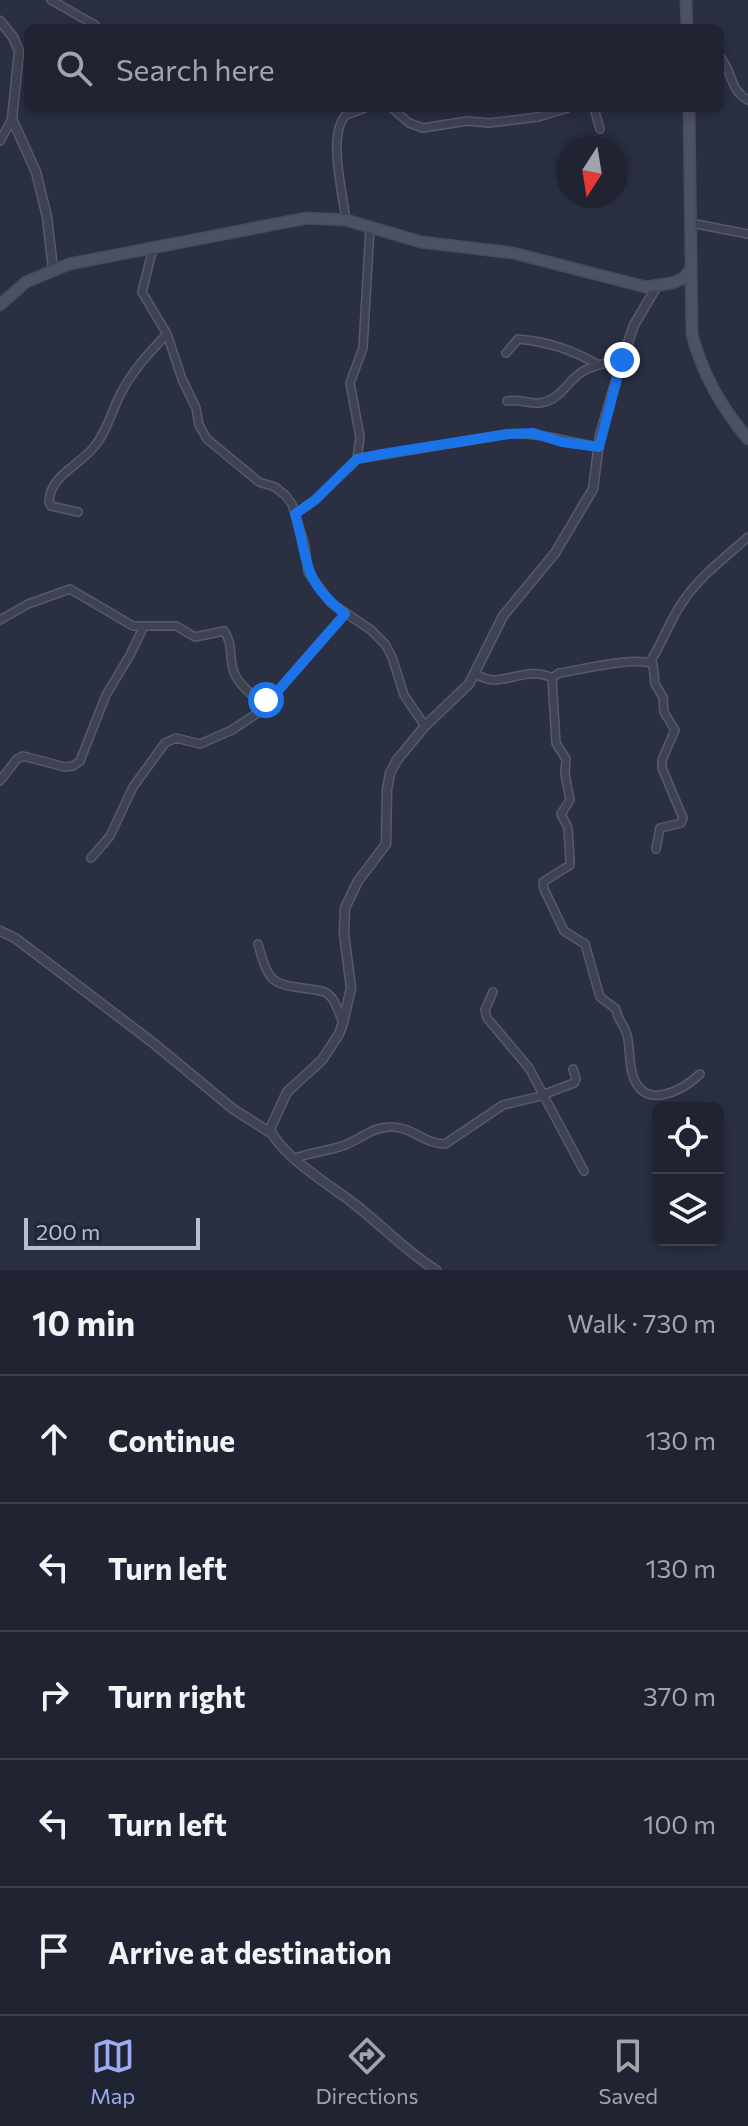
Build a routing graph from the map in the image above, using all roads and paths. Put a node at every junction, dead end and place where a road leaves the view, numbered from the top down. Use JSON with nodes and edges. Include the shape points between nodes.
{"nodes":[{"id":1,"x":51,"y":0,"type":"edge"},
{"id":2,"x":686,"y":0,"type":"edge"},
{"id":3,"x":0,"y":21,"type":"edge"},
{"id":4,"x":93,"y":24,"type":"edge"},
{"id":5,"x":687,"y":24,"type":"edge"},
{"id":6,"x":724,"y":63,"type":"edge"},
{"id":7,"x":748,"y":100,"type":"edge"},
{"id":8,"x":354,"y":112,"type":"edge"},
{"id":9,"x":397,"y":112,"type":"edge"},
{"id":10,"x":555,"y":112,"type":"edge"},
{"id":11,"x":595,"y":112,"type":"edge"},
{"id":12,"x":689,"y":112,"type":"edge"},
{"id":13,"x":12,"y":119,"type":"junction"},
{"id":14,"x":600,"y":129,"type":"dead end"},
{"id":15,"x":0,"y":141,"type":"edge"},
{"id":16,"x":346,"y":220,"type":"junction"},
{"id":17,"x":691,"y":223,"type":"junction"},
{"id":18,"x":370,"y":228,"type":"junction"},
{"id":19,"x":748,"y":234,"type":"edge"},
{"id":20,"x":153,"y":248,"type":"junction"},
{"id":21,"x":53,"y":269,"type":"junction"},
{"id":22,"x":689,"y":271,"type":"junction"},
{"id":23,"x":661,"y":286,"type":"junction"},
{"id":24,"x":690,"y":299,"type":"junction"},
{"id":25,"x":0,"y":305,"type":"edge"},
{"id":26,"x":167,"y":334,"type":"junction"},
{"id":27,"x":506,"y":353,"type":"dead end"},
{"id":28,"x":622,"y":360,"type":"junction"},
{"id":29,"x":599,"y":365,"type":"junction"},
{"id":30,"x":507,"y":401,"type":"dead end"},
{"id":31,"x":748,"y":439,"type":"edge"},
{"id":32,"x":599,"y":447,"type":"junction"},
{"id":33,"x":357,"y":459,"type":"junction"},
{"id":34,"x":78,"y":512,"type":"dead end"},
{"id":35,"x":295,"y":514,"type":"junction"},
{"id":36,"x":748,"y":537,"type":"edge"},
{"id":37,"x":345,"y":614,"type":"junction"},
{"id":38,"x":0,"y":620,"type":"edge"},
{"id":39,"x":143,"y":628,"type":"junction"},
{"id":40,"x":650,"y":662,"type":"junction"},
{"id":41,"x":474,"y":674,"type":"junction"},
{"id":42,"x":552,"y":678,"type":"junction"},
{"id":43,"x":266,"y":700,"type":"junction"},
{"id":44,"x":425,"y":726,"type":"junction"},
{"id":45,"x":0,"y":781,"type":"edge"},
{"id":46,"x":656,"y":849,"type":"dead end"},
{"id":47,"x":91,"y":858,"type":"dead end"},
{"id":48,"x":0,"y":931,"type":"edge"},
{"id":49,"x":258,"y":944,"type":"dead end"},
{"id":50,"x":493,"y":992,"type":"dead end"},
{"id":51,"x":343,"y":1023,"type":"junction"},
{"id":52,"x":573,"y":1069,"type":"dead end"},
{"id":53,"x":700,"y":1074,"type":"dead end"},
{"id":54,"x":544,"y":1094,"type":"junction"},
{"id":55,"x":272,"y":1134,"type":"junction"},
{"id":56,"x":296,"y":1158,"type":"junction"},
{"id":57,"x":584,"y":1171,"type":"dead end"},
{"id":58,"x":436,"y":1270,"type":"edge"}],
"edges":[{"from":1,"to":4,"type":"street"},
{"from":2,"to":5,"type":"main road"},
{"from":3,"to":13,"type":"street","via":[[19,51]]},
{"from":6,"to":7,"type":"street","via":[[735,91]]},
{"from":8,"to":16,"type":"street","via":[[338,129]]},
{"from":9,"to":10,"type":"street","via":[[423,128]]},
{"from":11,"to":14,"type":"street"},
{"from":12,"to":17,"type":"main road"},
{"from":13,"to":15,"type":"street"},
{"from":13,"to":21,"type":"street","via":[[36,172]]},
{"from":16,"to":18,"type":"main road"},
{"from":16,"to":20,"type":"main road","via":[[307,218]]},
{"from":17,"to":19,"type":"street"},
{"from":17,"to":22,"type":"main road"},
{"from":18,"to":23,"type":"main road"},
{"from":18,"to":33,"type":"street","via":[[363,348],[350,383],[360,437]]},
{"from":20,"to":21,"type":"main road"},
{"from":20,"to":26,"type":"street","via":[[142,292]]},
{"from":21,"to":25,"type":"main road","via":[[26,282]]},
{"from":22,"to":23,"type":"main road"},
{"from":22,"to":24,"type":"main road"},
{"from":23,"to":24,"type":"main road","via":[[683,290]]},
{"from":23,"to":28,"type":"street","via":[[634,325]]},
{"from":24,"to":31,"type":"main road","via":[[692,334],[704,373]]},
{"from":26,"to":34,"type":"street","via":[[138,365],[94,448],[50,490],[51,506]]},
{"from":26,"to":35,"type":"street","via":[[207,439],[259,482],[285,495]]},
{"from":27,"to":29,"type":"street","via":[[518,339],[527,340],[570,349]]},
{"from":28,"to":29,"type":"street"},
{"from":28,"to":32,"type":"street"},
{"from":29,"to":30,"type":"street","via":[[582,371],[543,403]]},
{"from":32,"to":33,"type":"street","via":[[533,433],[508,434]]},
{"from":32,"to":41,"type":"street","via":[[593,489],[555,553],[503,616]]},
{"from":33,"to":35,"type":"street"},
{"from":35,"to":37,"type":"street","via":[[308,572]]},
{"from":36,"to":40,"type":"street","via":[[683,601]]},
{"from":37,"to":43,"type":"street"},
{"from":37,"to":44,"type":"street","via":[[385,644],[404,695]]},
{"from":38,"to":39,"type":"street","via":[[70,589]]},
{"from":39,"to":43,"type":"street","via":[[176,626],[195,637],[224,631],[239,682],[258,700]]},
{"from":39,"to":45,"type":"street","via":[[106,695],[80,761],[65,767],[23,756]]},
{"from":40,"to":42,"type":"street"},
{"from":40,"to":46,"type":"street","via":[[664,712],[675,730],[662,763],[683,818],[660,828]]},
{"from":41,"to":42,"type":"street","via":[[494,680],[528,674]]},
{"from":41,"to":44,"type":"street"},
{"from":42,"to":53,"type":"street","via":[[556,743],[566,759],[570,800],[561,814],[568,828],[570,865],[547,878],[544,889],[564,931],[585,944],[600,997],[614,1007],[625,1028],[637,1087],[666,1095]]},
{"from":43,"to":47,"type":"street","via":[[256,714],[200,744],[176,738],[165,743],[133,787],[110,836]]},
{"from":44,"to":51,"type":"street","via":[[390,773],[386,844],[345,908],[351,988]]},
{"from":48,"to":55,"type":"street"},
{"from":49,"to":51,"type":"street","via":[[273,982],[325,992]]},
{"from":50,"to":54,"type":"street","via":[[487,1018]]},
{"from":51,"to":55,"type":"street","via":[[322,1060],[287,1092]]},
{"from":52,"to":54,"type":"street","via":[[574,1083]]},
{"from":54,"to":56,"type":"street","via":[[503,1105],[445,1144],[425,1141],[402,1128],[381,1128],[343,1146]]},
{"from":54,"to":57,"type":"street"},
{"from":55,"to":56,"type":"street"},
{"from":56,"to":58,"type":"street"}]}
